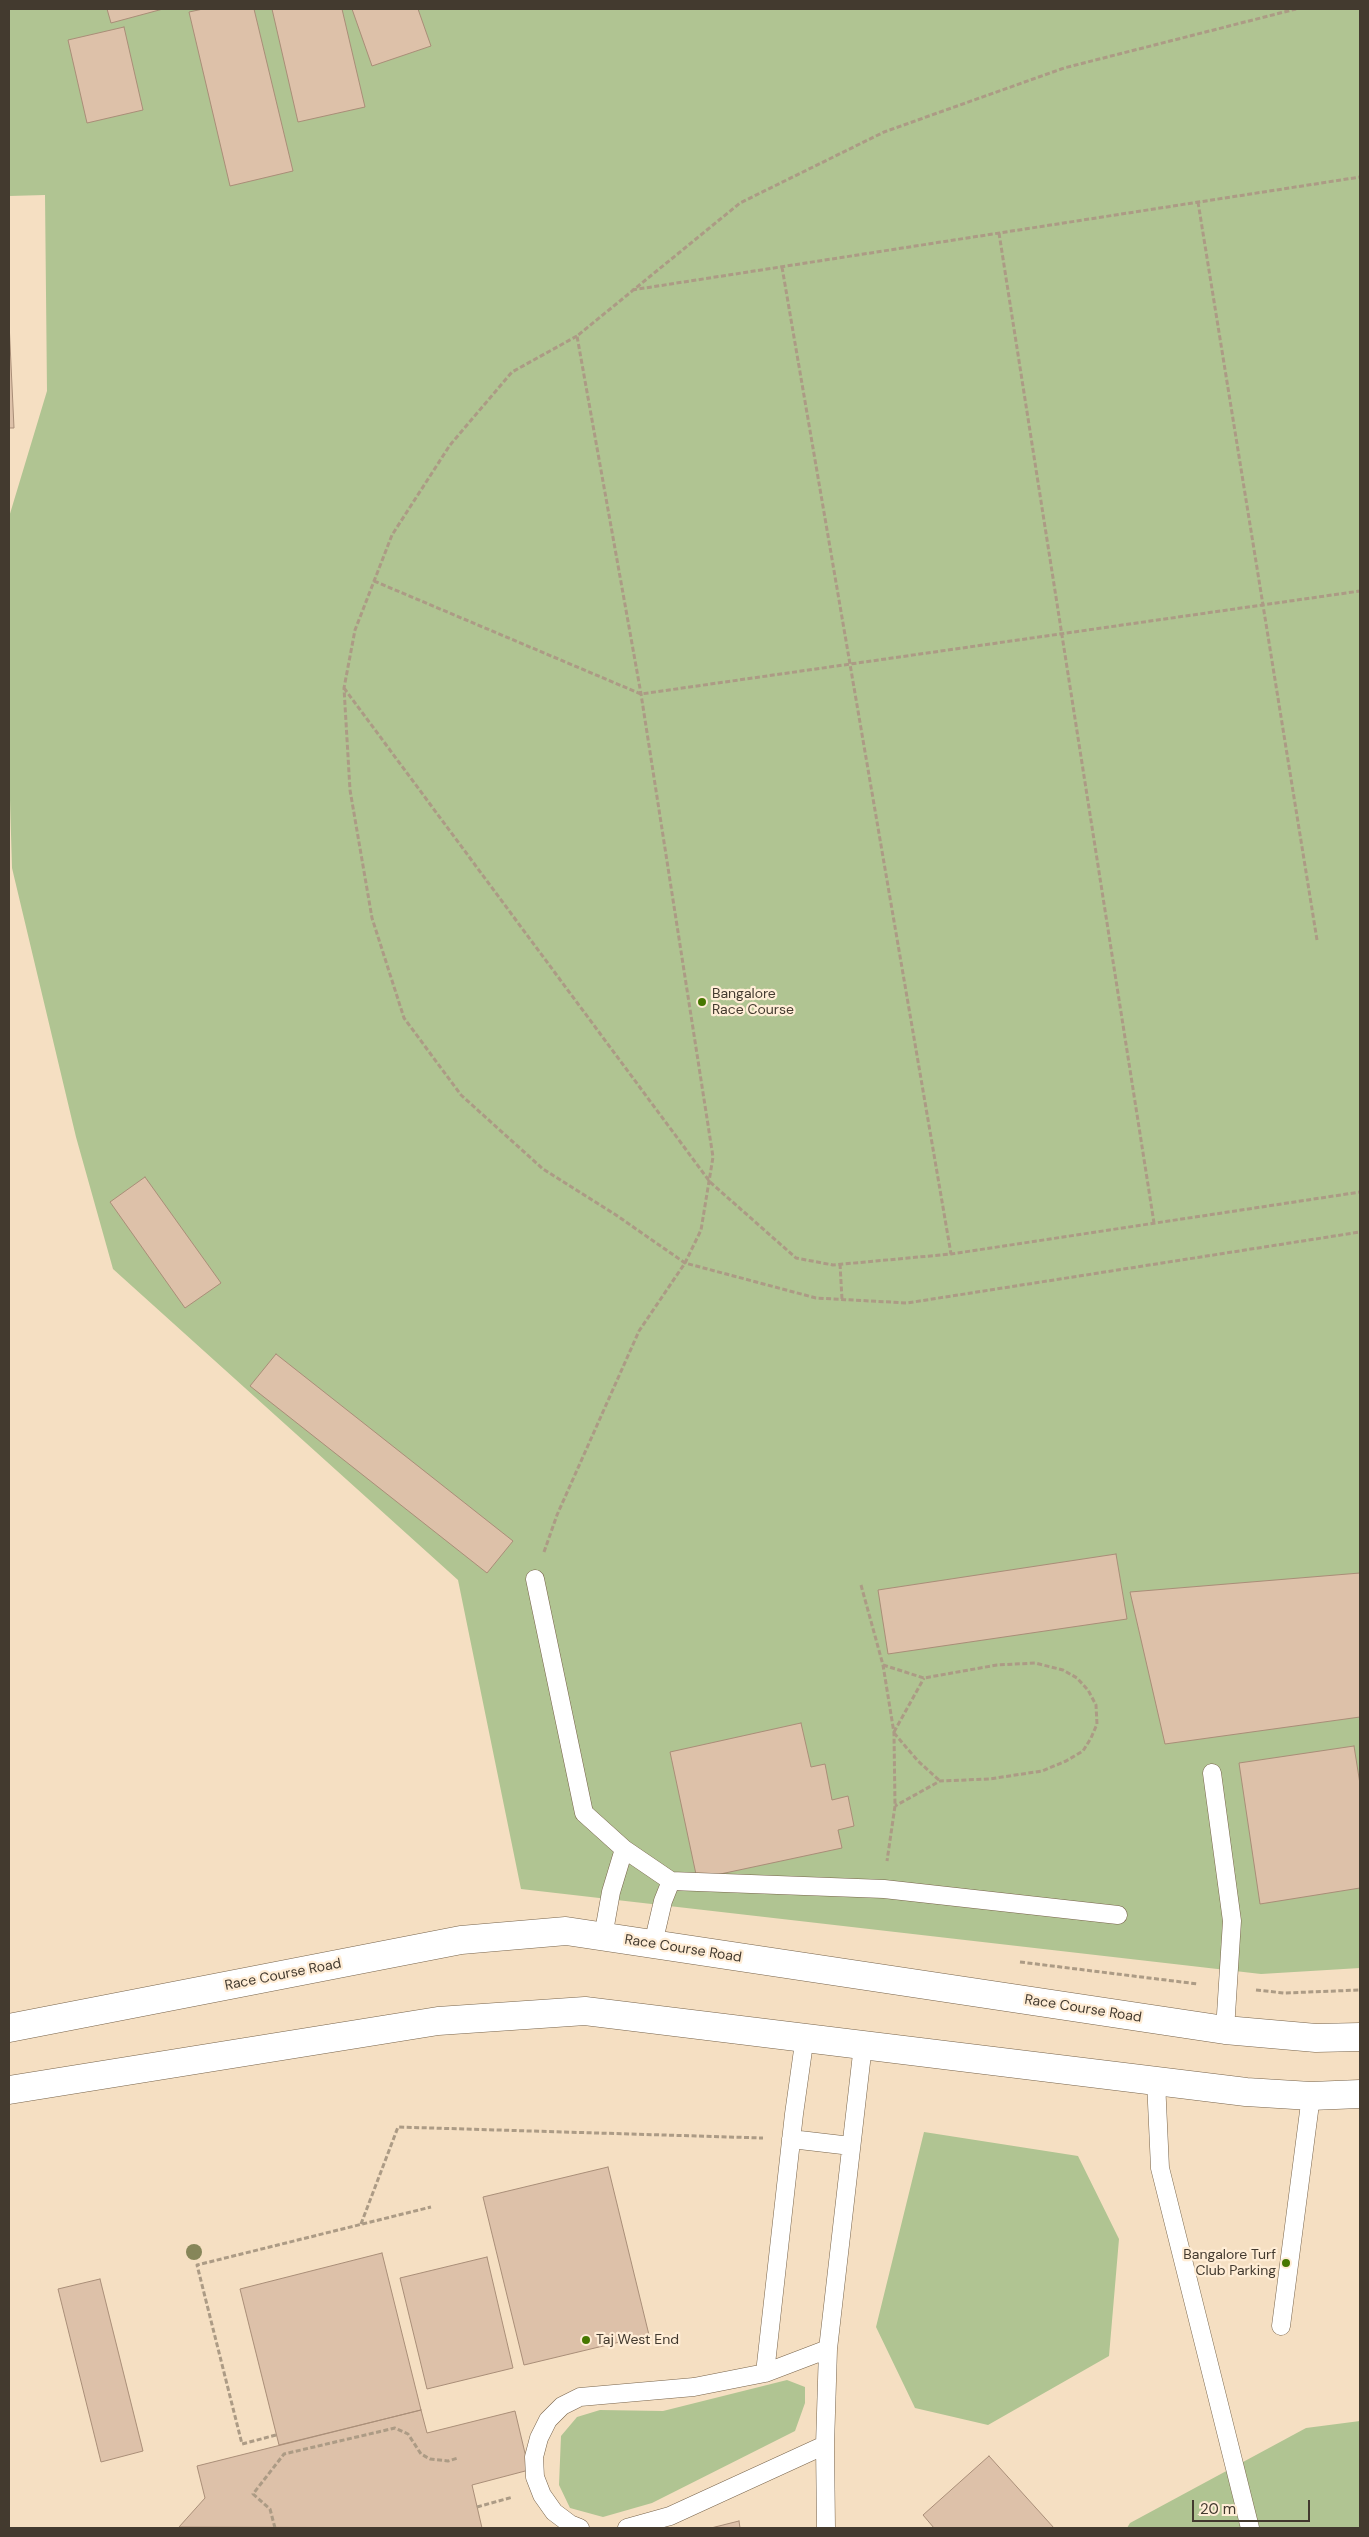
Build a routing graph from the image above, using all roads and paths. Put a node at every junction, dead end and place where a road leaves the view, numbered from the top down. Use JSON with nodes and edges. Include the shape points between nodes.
{"nodes":[{"id":1,"x":1296,"y":9,"type":"edge"},
{"id":2,"x":1360,"y":177,"type":"edge"},
{"id":3,"x":1198,"y":202,"type":"junction"},
{"id":4,"x":999,"y":233,"type":"junction"},
{"id":5,"x":782,"y":267,"type":"junction"},
{"id":6,"x":631,"y":290,"type":"junction"},
{"id":7,"x":577,"y":336,"type":"junction"},
{"id":8,"x":374,"y":581,"type":"junction"},
{"id":9,"x":1360,"y":591,"type":"edge"},
{"id":10,"x":1263,"y":605,"type":"junction"},
{"id":11,"x":1062,"y":634,"type":"junction"},
{"id":12,"x":850,"y":664,"type":"junction"},
{"id":13,"x":344,"y":688,"type":"junction"},
{"id":14,"x":641,"y":694,"type":"junction"},
{"id":15,"x":1317,"y":940,"type":"dead end"},
{"id":16,"x":710,"y":1182,"type":"junction"},
{"id":17,"x":1360,"y":1192,"type":"edge"},
{"id":18,"x":1154,"y":1223,"type":"junction"},
{"id":19,"x":1360,"y":1232,"type":"edge"},
{"id":20,"x":951,"y":1254,"type":"junction"},
{"id":21,"x":685,"y":1263,"type":"junction"},
{"id":22,"x":840,"y":1264,"type":"junction"},
{"id":23,"x":842,"y":1299,"type":"junction"},
{"id":24,"x":535,"y":1579,"type":"joint"},
{"id":25,"x":861,"y":1585,"type":"dead end"},
{"id":26,"x":883,"y":1665,"type":"junction"},
{"id":27,"x":924,"y":1678,"type":"junction"},
{"id":28,"x":894,"y":1733,"type":"junction"},
{"id":29,"x":1212,"y":1773,"type":"dead end"},
{"id":30,"x":940,"y":1782,"type":"junction"},
{"id":31,"x":895,"y":1806,"type":"junction"},
{"id":32,"x":624,"y":1849,"type":"junction"},
{"id":33,"x":671,"y":1881,"type":"junction"},
{"id":34,"x":884,"y":1889,"type":"junction"},
{"id":35,"x":1118,"y":1915,"type":"dead end"},
{"id":36,"x":603,"y":1937,"type":"junction"},
{"id":37,"x":653,"y":1944,"type":"junction"},
{"id":38,"x":1360,"y":1990,"type":"edge"},
{"id":39,"x":1284,"y":1993,"type":"dead end"},
{"id":40,"x":9,"y":2028,"type":"edge"},
{"id":41,"x":1225,"y":2030,"type":"junction"},
{"id":42,"x":805,"y":2036,"type":"junction"},
{"id":43,"x":1360,"y":2036,"type":"edge"},
{"id":44,"x":863,"y":2045,"type":"junction"},
{"id":45,"x":1156,"y":2081,"type":"junction"},
{"id":46,"x":9,"y":2090,"type":"edge"},
{"id":47,"x":1360,"y":2094,"type":"edge"},
{"id":48,"x":1312,"y":2096,"type":"junction"},
{"id":49,"x":791,"y":2139,"type":"junction"},
{"id":50,"x":852,"y":2146,"type":"junction"},
{"id":51,"x":431,"y":2207,"type":"dead end"},
{"id":52,"x":361,"y":2224,"type":"junction"},
{"id":53,"x":1281,"y":2326,"type":"dead end"},
{"id":54,"x":828,"y":2349,"type":"junction"},
{"id":55,"x":766,"y":2373,"type":"junction"},
{"id":56,"x":276,"y":2435,"type":"dead end"},
{"id":57,"x":825,"y":2445,"type":"junction"},
{"id":58,"x":458,"y":2458,"type":"dead end"},
{"id":59,"x":540,"y":2490,"type":"junction"},
{"id":60,"x":477,"y":2507,"type":"dead end"},
{"id":61,"x":275,"y":2528,"type":"edge"},
{"id":62,"x":580,"y":2528,"type":"edge"},
{"id":63,"x":628,"y":2528,"type":"edge"},
{"id":64,"x":826,"y":2528,"type":"edge"},
{"id":65,"x":1250,"y":2528,"type":"edge"}],
"edges":[{"from":1,"to":6,"type":"path","via":[[1064,68],[884,132],[740,203]]},
{"from":2,"to":3,"type":"path"},
{"from":3,"to":4,"type":"path"},
{"from":3,"to":10,"type":"path"},
{"from":4,"to":5,"type":"path"},
{"from":4,"to":11,"type":"path"},
{"from":5,"to":6,"type":"path"},
{"from":5,"to":12,"type":"path"},
{"from":6,"to":7,"type":"path"},
{"from":7,"to":8,"type":"path","via":[[512,372],[450,445],[392,535]]},
{"from":7,"to":14,"type":"path"},
{"from":8,"to":13,"type":"path","via":[[355,630]]},
{"from":8,"to":14,"type":"path"},
{"from":9,"to":10,"type":"path"},
{"from":10,"to":11,"type":"path"},
{"from":10,"to":15,"type":"path"},
{"from":11,"to":12,"type":"path"},
{"from":11,"to":18,"type":"path"},
{"from":12,"to":14,"type":"path"},
{"from":12,"to":20,"type":"path"},
{"from":13,"to":16,"type":"path"},
{"from":13,"to":21,"type":"path","via":[[350,790],[372,918],[404,1018],[461,1095],[543,1170]]},
{"from":14,"to":16,"type":"path","via":[[713,1157]]},
{"from":16,"to":21,"type":"path","via":[[701,1230]]},
{"from":16,"to":22,"type":"path","via":[[796,1258]]},
{"from":17,"to":18,"type":"path"},
{"from":18,"to":20,"type":"path"},
{"from":19,"to":23,"type":"path","via":[[907,1303]]},
{"from":20,"to":22,"type":"path"},
{"from":21,"to":23,"type":"path","via":[[816,1298]]},
{"from":21,"to":24,"type":"path","via":[[639,1331],[557,1515]]},
{"from":22,"to":23,"type":"path"},
{"from":24,"to":32,"type":"lane","via":[[584,1813]]},
{"from":25,"to":26,"type":"path"},
{"from":26,"to":27,"type":"path"},
{"from":26,"to":28,"type":"path"},
{"from":27,"to":28,"type":"path"},
{"from":27,"to":30,"type":"path","via":[[997,1665],[1035,1663],[1063,1670],[1077,1678],[1096,1705],[1097,1724],[1091,1738],[1083,1751],[1066,1762],[1042,1771]]},
{"from":28,"to":30,"type":"path"},
{"from":28,"to":31,"type":"path"},
{"from":29,"to":41,"type":"lane","via":[[1232,1921]]},
{"from":30,"to":31,"type":"path"},
{"from":31,"to":34,"type":"path"},
{"from":32,"to":33,"type":"lane"},
{"from":32,"to":36,"type":"lane","via":[[611,1892]]},
{"from":33,"to":34,"type":"lane"},
{"from":33,"to":37,"type":"lane"},
{"from":34,"to":35,"type":"lane"},
{"from":36,"to":37,"type":"main road","name":"Race Course Road"},
{"from":36,"to":40,"type":"main road","name":"Race Course Road","via":[[566,1931],[461,1940]]},
{"from":37,"to":41,"type":"main road","name":"Race Course Road"},
{"from":38,"to":39,"type":"path"},
{"from":41,"to":43,"type":"main road","name":"Race Course Road","via":[[1316,2038]]},
{"from":42,"to":44,"type":"main road"},
{"from":42,"to":46,"type":"main road","via":[[585,2011],[438,2021]]},
{"from":42,"to":49,"type":"lane"},
{"from":44,"to":45,"type":"main road"},
{"from":44,"to":50,"type":"lane"},
{"from":45,"to":48,"type":"main road"},
{"from":45,"to":65,"type":"lane","via":[[1160,2168]]},
{"from":47,"to":48,"type":"main road"},
{"from":48,"to":53,"type":"lane"},
{"from":49,"to":50,"type":"lane"},
{"from":49,"to":52,"type":"path","via":[[398,2127]]},
{"from":49,"to":55,"type":"lane"},
{"from":50,"to":54,"type":"lane"},
{"from":51,"to":52,"type":"path"},
{"from":52,"to":56,"type":"path","via":[[197,2265],[242,2444]]},
{"from":54,"to":55,"type":"lane"},
{"from":54,"to":57,"type":"lane"},
{"from":55,"to":59,"type":"lane","via":[[694,2387],[580,2396],[562,2406],[548,2420],[539,2438],[534,2457],[535,2477]]},
{"from":57,"to":63,"type":"lane","via":[[670,2516]]},
{"from":57,"to":64,"type":"lane"},
{"from":58,"to":61,"type":"path","via":[[448,2461],[430,2459],[421,2454],[408,2434],[395,2428],[284,2454],[253,2494],[270,2509]]},
{"from":59,"to":60,"type":"path"},
{"from":59,"to":62,"type":"lane","via":[[554,2512]]}]}
